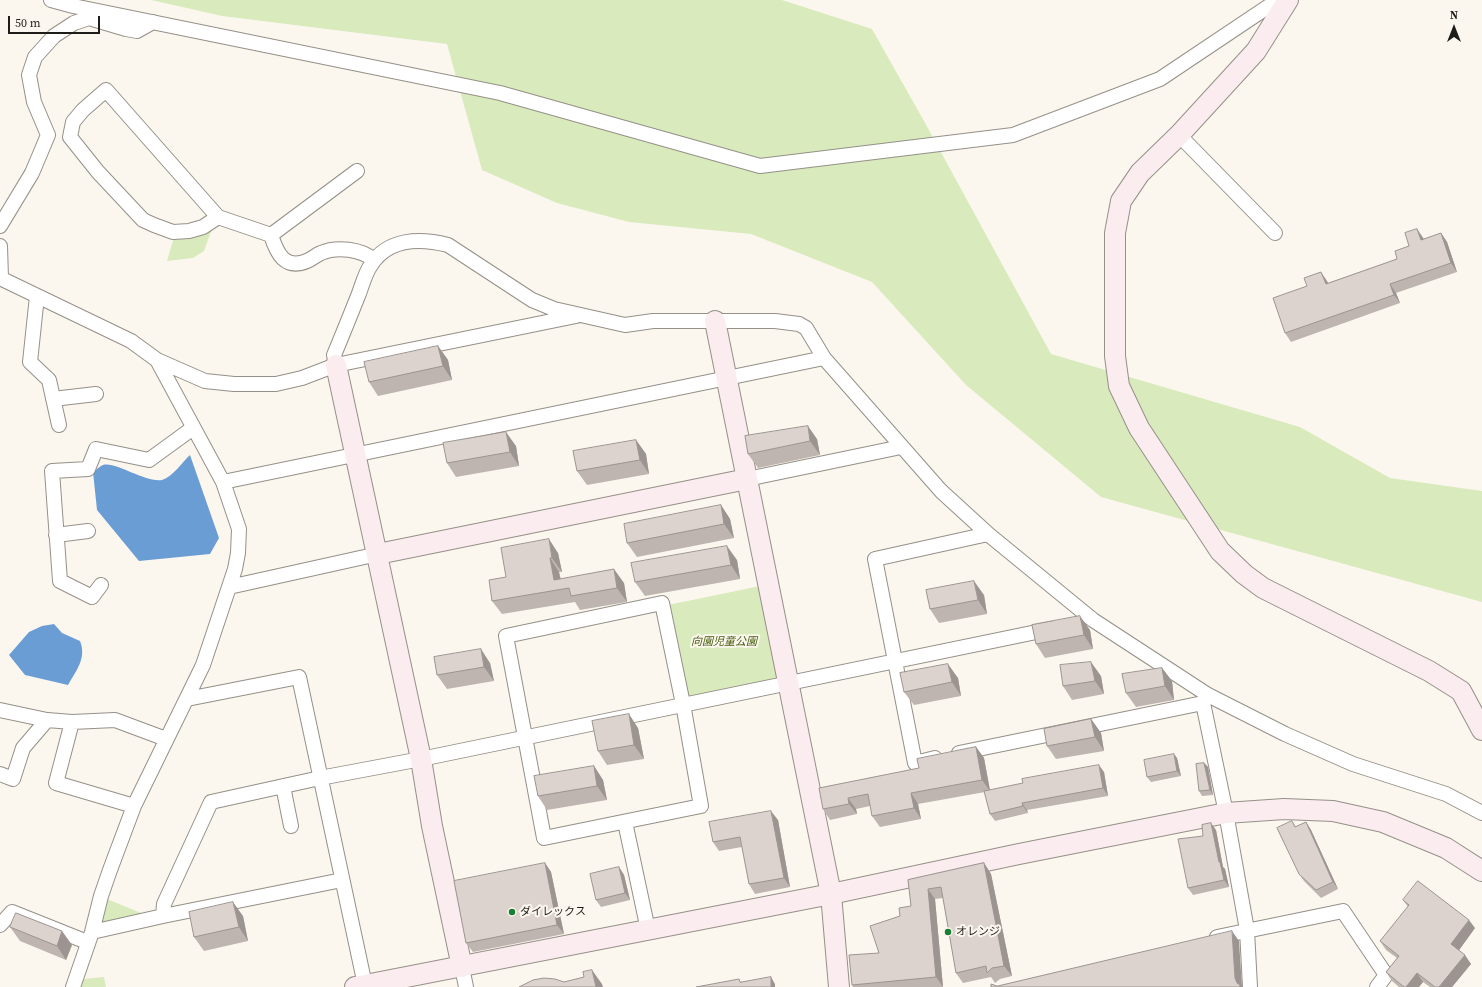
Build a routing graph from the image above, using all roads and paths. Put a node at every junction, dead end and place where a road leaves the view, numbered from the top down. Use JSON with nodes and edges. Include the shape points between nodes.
{"nodes":[{"id":1,"x":51,"y":0,"type":"edge"},
{"id":2,"x":1278,"y":0,"type":"edge"},
{"id":3,"x":1288,"y":0,"type":"edge"},
{"id":4,"x":153,"y":22,"type":"junction"},
{"id":5,"x":1179,"y":135,"type":"junction"},
{"id":6,"x":357,"y":171,"type":"dead end"},
{"id":7,"x":218,"y":217,"type":"junction"},
{"id":8,"x":0,"y":226,"type":"edge"},
{"id":9,"x":1275,"y":233,"type":"dead end"},
{"id":10,"x":271,"y":235,"type":"junction"},
{"id":11,"x":0,"y":246,"type":"edge"},
{"id":12,"x":374,"y":260,"type":"junction"},
{"id":13,"x":1,"y":278,"type":"edge"},
{"id":14,"x":37,"y":296,"type":"junction"},
{"id":15,"x":583,"y":315,"type":"junction"},
{"id":16,"x":715,"y":321,"type":"junction"},
{"id":17,"x":824,"y":358,"type":"junction"},
{"id":18,"x":157,"y":360,"type":"junction"},
{"id":19,"x":336,"y":365,"type":"junction"},
{"id":20,"x":727,"y":379,"type":"junction"},
{"id":21,"x":96,"y":394,"type":"dead end"},
{"id":22,"x":53,"y":399,"type":"junction"},
{"id":23,"x":59,"y":425,"type":"dead end"},
{"id":24,"x":193,"y":428,"type":"junction"},
{"id":25,"x":901,"y":446,"type":"junction"},
{"id":26,"x":356,"y":455,"type":"junction"},
{"id":27,"x":747,"y":479,"type":"junction"},
{"id":28,"x":223,"y":482,"type":"junction"},
{"id":29,"x":88,"y":531,"type":"dead end"},
{"id":30,"x":988,"y":534,"type":"junction"},
{"id":31,"x":56,"y":535,"type":"junction"},
{"id":32,"x":378,"y":554,"type":"junction"},
{"id":33,"x":101,"y":585,"type":"dead end"},
{"id":34,"x":229,"y":587,"type":"junction"},
{"id":35,"x":1093,"y":620,"type":"junction"},
{"id":36,"x":1078,"y":623,"type":"edge"},
{"id":37,"x":1063,"y":626,"type":"edge"},
{"id":38,"x":895,"y":660,"type":"junction"},
{"id":39,"x":788,"y":683,"type":"junction"},
{"id":40,"x":187,"y":699,"type":"junction"},
{"id":41,"x":1205,"y":699,"type":"junction"},
{"id":42,"x":683,"y":704,"type":"junction"},
{"id":43,"x":0,"y":710,"type":"edge"},
{"id":44,"x":47,"y":720,"type":"junction"},
{"id":45,"x":72,"y":722,"type":"junction"},
{"id":46,"x":1482,"y":730,"type":"edge"},
{"id":47,"x":526,"y":737,"type":"junction"},
{"id":48,"x":166,"y":739,"type":"junction"},
{"id":49,"x":421,"y":759,"type":"junction"},
{"id":50,"x":0,"y":774,"type":"edge"},
{"id":51,"x":320,"y":778,"type":"junction"},
{"id":52,"x":283,"y":786,"type":"junction"},
{"id":53,"x":134,"y":806,"type":"junction"},
{"id":54,"x":1226,"y":813,"type":"junction"},
{"id":55,"x":1482,"y":813,"type":"edge"},
{"id":56,"x":625,"y":822,"type":"junction"},
{"id":57,"x":291,"y":826,"type":"dead end"},
{"id":58,"x":1482,"y":871,"type":"edge"},
{"id":59,"x":342,"y":880,"type":"junction"},
{"id":60,"x":831,"y":894,"type":"junction"},
{"id":61,"x":6,"y":910,"type":"edge"},
{"id":62,"x":163,"y":916,"type":"junction"},
{"id":63,"x":0,"y":925,"type":"edge"},
{"id":64,"x":648,"y":930,"type":"junction"},
{"id":65,"x":1247,"y":930,"type":"junction"},
{"id":66,"x":89,"y":937,"type":"junction"},
{"id":67,"x":1201,"y":941,"type":"edge"},
{"id":68,"x":462,"y":966,"type":"junction"},
{"id":69,"x":360,"y":986,"type":"edge"},
{"id":70,"x":73,"y":987,"type":"edge"},
{"id":71,"x":466,"y":987,"type":"edge"},
{"id":72,"x":839,"y":987,"type":"edge"},
{"id":73,"x":1250,"y":987,"type":"edge"},
{"id":74,"x":1377,"y":987,"type":"edge"}],
"edges":[{"from":1,"to":4,"type":"street"},
{"from":2,"to":4,"type":"street","via":[[1160,79],[1013,135],[760,166],[500,93]]},
{"from":3,"to":5,"type":"street","via":[[1256,51]]},
{"from":4,"to":8,"type":"street","via":[[137,31],[90,18],[74,23],[54,36],[35,57],[29,75],[34,102],[48,135],[32,173]]},
{"from":5,"to":9,"type":"street"},
{"from":5,"to":46,"type":"street","via":[[1140,174],[1121,201],[1115,233],[1115,356],[1119,386],[1139,428],[1220,551],[1244,574],[1263,588],[1429,670],[1461,691]]},
{"from":6,"to":10,"type":"street"},
{"from":7,"to":7,"type":"street","via":[[203,227],[173,232],[142,220],[70,137],[74,122],[83,110],[106,90]]},
{"from":7,"to":10,"type":"street"},
{"from":10,"to":12,"type":"street","via":[[275,248],[284,260],[292,264],[336,250],[360,252]]},
{"from":11,"to":13,"type":"street"},
{"from":12,"to":15,"type":"street","via":[[386,248],[412,240],[448,245],[532,300],[554,309]]},
{"from":12,"to":19,"type":"street","via":[[334,356]]},
{"from":13,"to":14,"type":"street"},
{"from":14,"to":18,"type":"street","via":[[131,341]]},
{"from":14,"to":22,"type":"street","via":[[30,362],[49,380]]},
{"from":15,"to":16,"type":"street","via":[[625,325],[653,321]]},
{"from":15,"to":19,"type":"street"},
{"from":16,"to":17,"type":"street","via":[[775,321],[799,324],[806,328]]},
{"from":16,"to":20,"type":"street"},
{"from":17,"to":20,"type":"street"},
{"from":17,"to":25,"type":"street"},
{"from":18,"to":19,"type":"street","via":[[205,381],[234,384],[276,384],[302,378]]},
{"from":18,"to":24,"type":"street"},
{"from":19,"to":26,"type":"street"},
{"from":20,"to":26,"type":"street"},
{"from":20,"to":27,"type":"street"},
{"from":21,"to":22,"type":"street"},
{"from":22,"to":23,"type":"street"},
{"from":24,"to":28,"type":"street"},
{"from":24,"to":31,"type":"street","via":[[149,460],[96,449],[88,469],[52,470]]},
{"from":25,"to":27,"type":"street"},
{"from":25,"to":30,"type":"street","via":[[941,491]]},
{"from":26,"to":28,"type":"street"},
{"from":26,"to":32,"type":"street"},
{"from":27,"to":32,"type":"street"},
{"from":27,"to":39,"type":"street"},
{"from":28,"to":34,"type":"street","via":[[239,530],[236,569]]},
{"from":29,"to":31,"type":"street"},
{"from":30,"to":35,"type":"street"},
{"from":30,"to":38,"type":"street","via":[[875,559]]},
{"from":31,"to":33,"type":"street","via":[[57,586],[92,597]]},
{"from":32,"to":34,"type":"street"},
{"from":32,"to":49,"type":"street"},
{"from":34,"to":40,"type":"street","via":[[203,665]]},
{"from":35,"to":36,"type":"street"},
{"from":35,"to":41,"type":"street"},
{"from":37,"to":38,"type":"street"},
{"from":38,"to":39,"type":"street"},
{"from":38,"to":41,"type":"street","via":[[915,763]]},
{"from":39,"to":42,"type":"street"},
{"from":39,"to":60,"type":"street"},
{"from":40,"to":48,"type":"street"},
{"from":40,"to":51,"type":"street","via":[[299,677]]},
{"from":41,"to":54,"type":"street"},
{"from":41,"to":55,"type":"street","via":[[1346,761],[1446,794]]},
{"from":42,"to":47,"type":"street"},
{"from":42,"to":47,"type":"street","via":[[662,603],[561,624],[506,636]]},
{"from":42,"to":56,"type":"street","via":[[701,806]]},
{"from":43,"to":44,"type":"street"},
{"from":44,"to":45,"type":"street"},
{"from":44,"to":50,"type":"street","via":[[23,748],[13,779]]},
{"from":45,"to":48,"type":"street","via":[[115,720]]},
{"from":45,"to":53,"type":"street","via":[[56,783]]},
{"from":47,"to":49,"type":"street"},
{"from":47,"to":56,"type":"street","via":[[544,838]]},
{"from":48,"to":53,"type":"street"},
{"from":49,"to":51,"type":"street"},
{"from":49,"to":68,"type":"street","via":[[432,826]]},
{"from":51,"to":52,"type":"street"},
{"from":51,"to":59,"type":"street"},
{"from":52,"to":57,"type":"street"},
{"from":52,"to":62,"type":"street","via":[[211,802],[164,904]]},
{"from":53,"to":66,"type":"street"},
{"from":54,"to":58,"type":"street","via":[[1284,809],[1333,811],[1383,822],[1446,848]]},
{"from":54,"to":60,"type":"street"},
{"from":54,"to":65,"type":"street"},
{"from":56,"to":64,"type":"street"},
{"from":59,"to":62,"type":"street"},
{"from":59,"to":69,"type":"street"},
{"from":60,"to":64,"type":"street"},
{"from":60,"to":72,"type":"street"},
{"from":61,"to":63,"type":"street"},
{"from":61,"to":66,"type":"street"},
{"from":62,"to":66,"type":"street"},
{"from":64,"to":68,"type":"street"},
{"from":65,"to":67,"type":"street"},
{"from":65,"to":73,"type":"street"},
{"from":65,"to":74,"type":"street","via":[[1343,911],[1386,975]]},
{"from":66,"to":70,"type":"street"},
{"from":68,"to":69,"type":"street"},
{"from":68,"to":71,"type":"street"}]}
